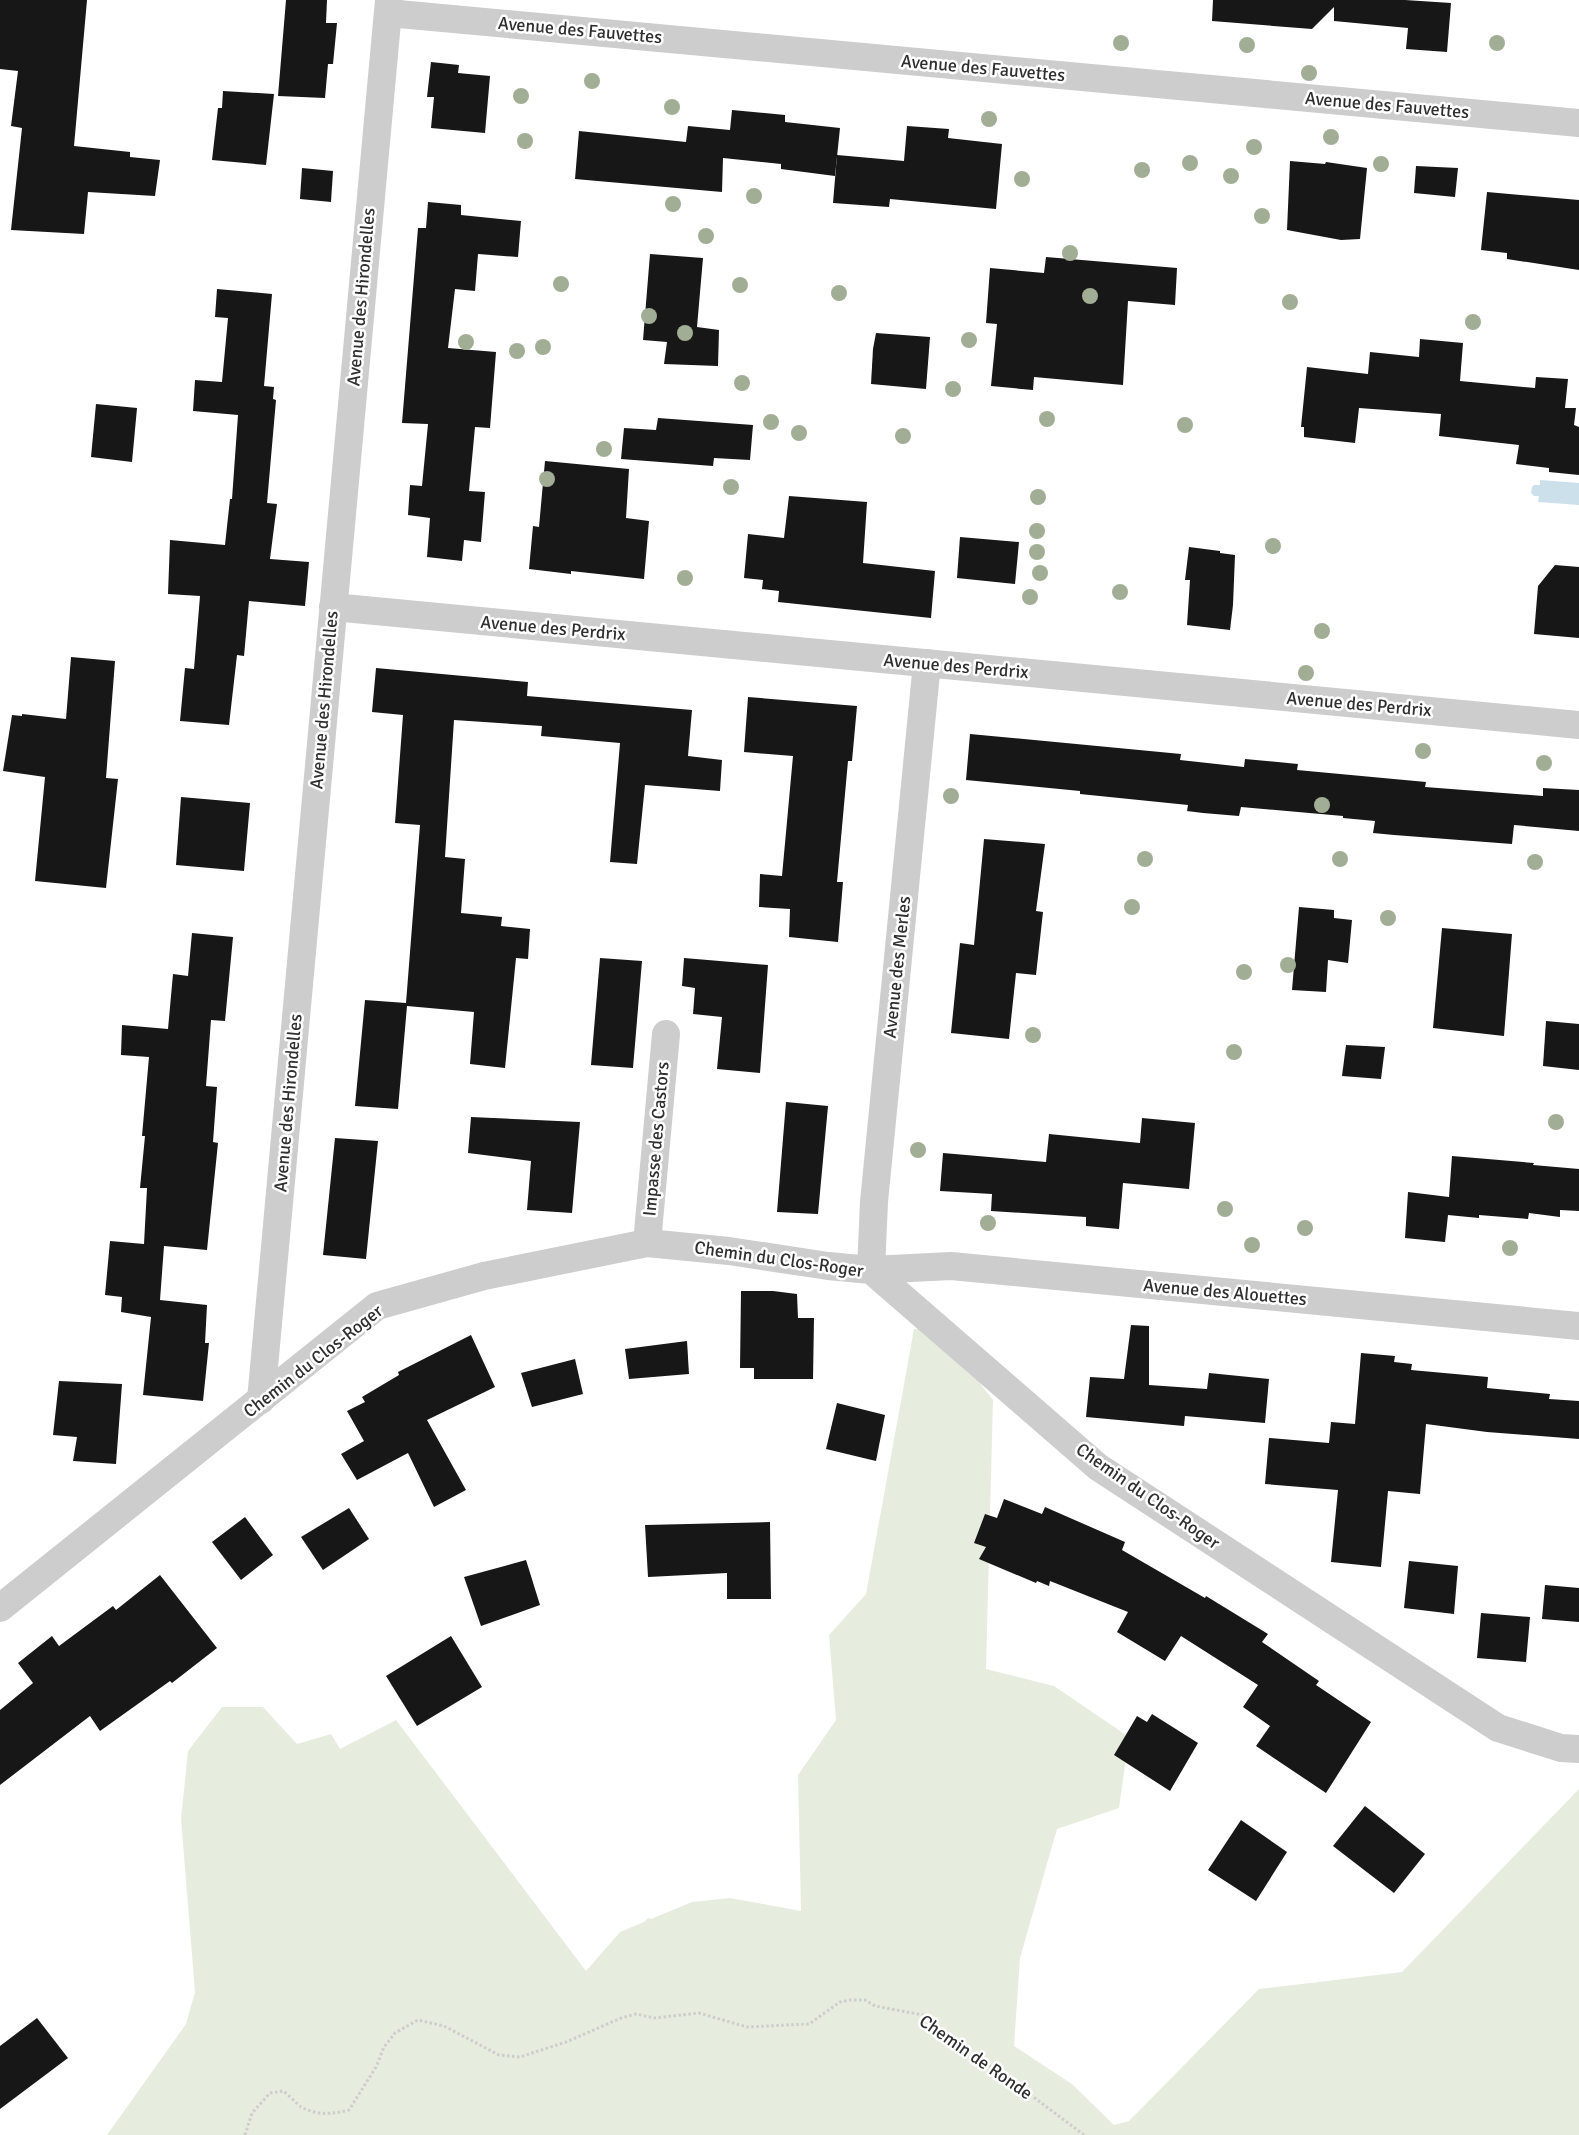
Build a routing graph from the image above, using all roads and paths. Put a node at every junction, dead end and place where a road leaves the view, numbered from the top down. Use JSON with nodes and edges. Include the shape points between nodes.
{"nodes":[{"id":1,"x":388,"y":6,"type":"edge"},
{"id":2,"x":1579,"y":123,"type":"edge"},
{"id":3,"x":333,"y":607,"type":"junction"},
{"id":4,"x":927,"y":663,"type":"junction"},
{"id":5,"x":1579,"y":725,"type":"edge"},
{"id":6,"x":666,"y":1034,"type":"dead end"},
{"id":7,"x":646,"y":1243,"type":"junction"},
{"id":8,"x":871,"y":1270,"type":"junction"},
{"id":9,"x":1579,"y":1326,"type":"edge"},
{"id":10,"x":262,"y":1400,"type":"junction"},
{"id":11,"x":0,"y":1608,"type":"edge"},
{"id":12,"x":1579,"y":1749,"type":"edge"},
{"id":13,"x":245,"y":2135,"type":"edge"},
{"id":14,"x":1084,"y":2135,"type":"edge"}],
"edges":[{"from":1,"to":2,"type":"street","name":"Avenue des Fauvettes"},
{"from":1,"to":3,"type":"street","name":"Avenue des Hirondelles"},
{"from":3,"to":4,"type":"street","name":"Avenue des Perdrix"},
{"from":3,"to":10,"type":"street","name":"Avenue des Hirondelles"},
{"from":4,"to":5,"type":"street","name":"Avenue des Perdrix"},
{"from":4,"to":8,"type":"street","name":"Avenue des Merles","via":[[874,1202]]},
{"from":6,"to":7,"type":"street","name":"Impasse des Castors"},
{"from":7,"to":8,"type":"street","name":"Chemin du Clos-Roger"},
{"from":7,"to":10,"type":"street","name":"Chemin du Clos-Roger","via":[[484,1276],[377,1306]]},
{"from":8,"to":9,"type":"street","name":"Avenue des Alouettes","via":[[951,1266]]},
{"from":8,"to":12,"type":"street","name":"Chemin du Clos-Roger","via":[[1098,1467],[1498,1728],[1561,1748]]},
{"from":10,"to":11,"type":"street","name":"Chemin du Clos-Roger"},
{"from":13,"to":14,"type":"path","name":"Chemin de Ronde","via":[[252,2113],[270,2093],[283,2090],[300,2107],[327,2115],[349,2110],[376,2067],[384,2047],[395,2033],[418,2020],[444,2026],[500,2055],[520,2057],[636,2014],[654,2018],[699,2013],[748,2027],[810,2024],[840,2002],[865,2000],[875,2006],[923,2015],[950,2039]]}]}
